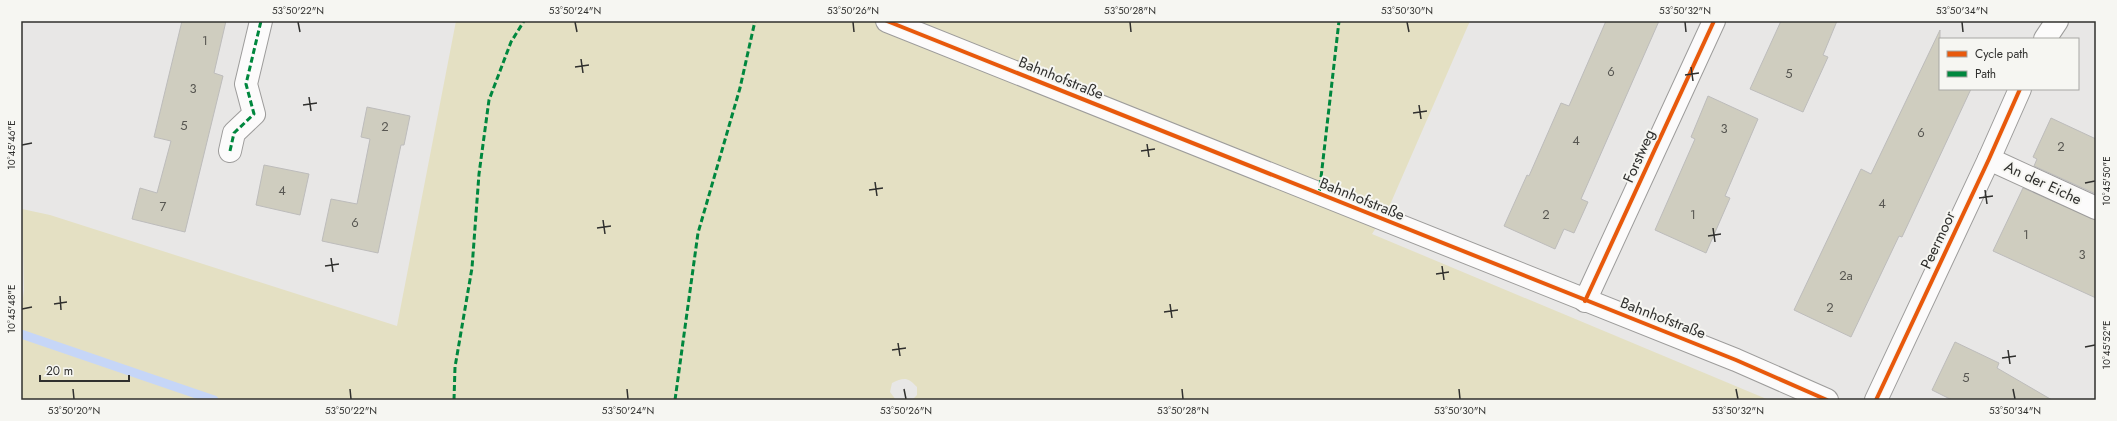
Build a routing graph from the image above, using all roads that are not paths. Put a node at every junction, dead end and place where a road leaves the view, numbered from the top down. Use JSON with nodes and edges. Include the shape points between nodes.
{"nodes":[{"id":1,"x":261,"y":21,"type":"edge"},
{"id":2,"x":887,"y":21,"type":"edge"},
{"id":3,"x":1714,"y":21,"type":"edge"},
{"id":4,"x":2057,"y":21,"type":"edge"},
{"id":5,"x":2046,"y":38,"type":"edge"},
{"id":6,"x":2020,"y":90,"type":"edge"},
{"id":7,"x":230,"y":151,"type":"dead end"},
{"id":8,"x":1989,"y":159,"type":"junction"},
{"id":9,"x":2096,"y":208,"type":"edge"},
{"id":10,"x":1585,"y":301,"type":"junction"},
{"id":11,"x":1827,"y":400,"type":"edge"},
{"id":12,"x":1876,"y":400,"type":"edge"}],
"edges":[{"from":1,"to":7,"type":"street","via":[[246,84],[254,114],[234,133]]},
{"from":2,"to":10,"type":"street","name":"Bahnhofstraße"},
{"from":3,"to":10,"type":"street","name":"Forstweg"},
{"from":4,"to":5,"type":"street"},
{"from":6,"to":8,"type":"street","name":"Peermoor"},
{"from":8,"to":9,"type":"street","name":"An der Eiche"},
{"from":8,"to":12,"type":"street","name":"Peermoor"},
{"from":10,"to":11,"type":"street","name":"Bahnhofstraße","via":[[1736,360]]}]}
